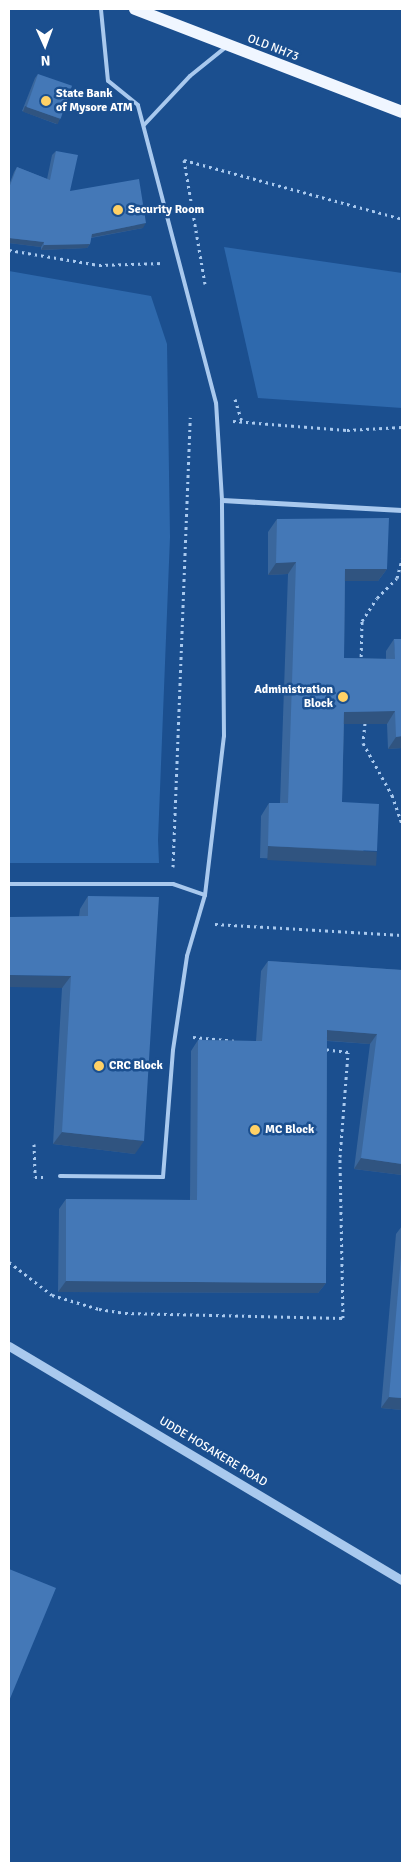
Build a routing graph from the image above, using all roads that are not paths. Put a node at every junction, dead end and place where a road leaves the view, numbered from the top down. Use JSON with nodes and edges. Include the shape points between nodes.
{"nodes":[{"id":1,"x":101,"y":9,"type":"edge"},
{"id":2,"x":135,"y":9,"type":"edge"},
{"id":3,"x":227,"y":46,"type":"junction"},
{"id":4,"x":402,"y":112,"type":"edge"},
{"id":5,"x":144,"y":124,"type":"junction"},
{"id":6,"x":222,"y":500,"type":"junction"},
{"id":7,"x":402,"y":510,"type":"edge"},
{"id":8,"x":9,"y":884,"type":"edge"},
{"id":9,"x":205,"y":895,"type":"junction"},
{"id":10,"x":60,"y":1176,"type":"road end"},
{"id":11,"x":9,"y":1346,"type":"edge"},
{"id":12,"x":402,"y":1580,"type":"edge"}],
"edges":[{"from":1,"to":5,"type":"lane","via":[[108,81],[138,105]]},
{"from":2,"to":3,"type":"main road","name":"OLD NH73"},
{"from":3,"to":4,"type":"main road","name":"OLD NH73"},
{"from":3,"to":5,"type":"lane","via":[[190,76]]},
{"from":5,"to":6,"type":"lane","via":[[216,403]]},
{"from":6,"to":7,"type":"street"},
{"from":6,"to":9,"type":"lane","via":[[224,736]]},
{"from":8,"to":9,"type":"lane","via":[[173,884]]},
{"from":9,"to":10,"type":"lane","via":[[187,956],[163,1178]]},
{"from":11,"to":12,"type":"street","name":"UDDE HOSAKERE ROAD"}]}
